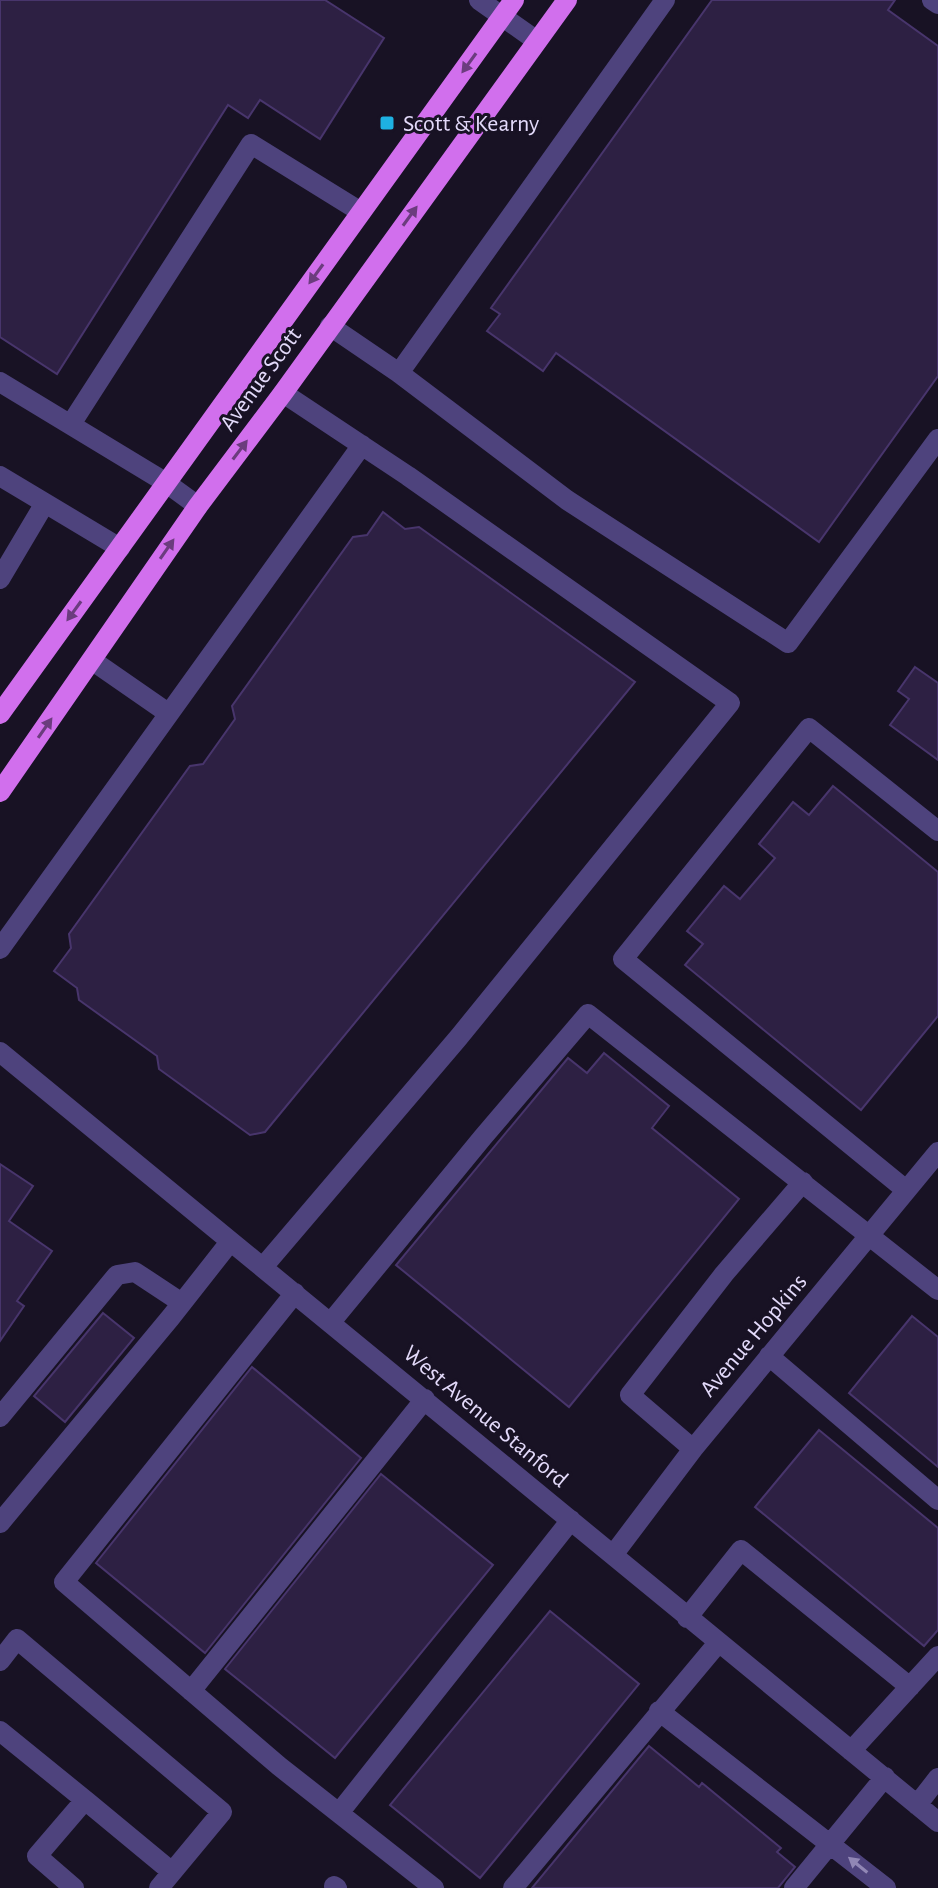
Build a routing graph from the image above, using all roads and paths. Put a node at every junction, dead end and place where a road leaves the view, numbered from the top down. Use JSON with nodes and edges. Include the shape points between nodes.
{"nodes":[{"id":1,"x":479,"y":0,"type":"edge"},
{"id":2,"x":567,"y":0,"type":"edge"},
{"id":3,"x":665,"y":0,"type":"edge"},
{"id":4,"x":932,"y":0,"type":"edge"},
{"id":5,"x":938,"y":4,"type":"edge"},
{"id":6,"x":508,"y":8,"type":"edge"},
{"id":7,"x":537,"y":41,"type":"junction"},
{"id":8,"x":361,"y":212,"type":"junction"},
{"id":9,"x":330,"y":326,"type":"junction"},
{"id":10,"x":399,"y":373,"type":"junction"},
{"id":11,"x":0,"y":382,"type":"edge"},
{"id":12,"x":283,"y":393,"type":"junction"},
{"id":13,"x":71,"y":424,"type":"junction"},
{"id":14,"x":938,"y":439,"type":"edge"},
{"id":15,"x":362,"y":445,"type":"junction"},
{"id":16,"x":0,"y":476,"type":"edge"},
{"id":17,"x":165,"y":482,"type":"junction"},
{"id":18,"x":45,"y":503,"type":"junction"},
{"id":19,"x":198,"y":506,"type":"junction"},
{"id":20,"x":120,"y":548,"type":"junction"},
{"id":21,"x":0,"y":579,"type":"edge"},
{"id":22,"x":93,"y":661,"type":"junction"},
{"id":23,"x":168,"y":713,"type":"junction"},
{"id":24,"x":0,"y":714,"type":"edge"},
{"id":25,"x":0,"y":792,"type":"edge"},
{"id":26,"x":938,"y":831,"type":"edge"},
{"id":27,"x":0,"y":949,"type":"edge"},
{"id":28,"x":0,"y":1052,"type":"edge"},
{"id":29,"x":938,"y":1152,"type":"edge"},
{"id":30,"x":803,"y":1182,"type":"junction"},
{"id":31,"x":906,"y":1190,"type":"junction"},
{"id":32,"x":869,"y":1235,"type":"junction"},
{"id":33,"x":230,"y":1242,"type":"junction"},
{"id":34,"x":263,"y":1267,"type":"junction"},
{"id":35,"x":938,"y":1290,"type":"edge"},
{"id":36,"x":295,"y":1293,"type":"junction"},
{"id":37,"x":182,"y":1303,"type":"junction"},
{"id":38,"x":331,"y":1322,"type":"junction"},
{"id":39,"x":769,"y":1356,"type":"junction"},
{"id":40,"x":425,"y":1399,"type":"junction"},
{"id":41,"x":0,"y":1417,"type":"edge"},
{"id":42,"x":693,"y":1449,"type":"junction"},
{"id":43,"x":938,"y":1500,"type":"edge"},
{"id":44,"x":571,"y":1520,"type":"junction"},
{"id":45,"x":0,"y":1523,"type":"edge"},
{"id":46,"x":613,"y":1555,"type":"junction"},
{"id":47,"x":687,"y":1618,"type":"junction"},
{"id":48,"x":718,"y":1643,"type":"junction"},
{"id":49,"x":938,"y":1656,"type":"edge"},
{"id":50,"x":0,"y":1661,"type":"edge"},
{"id":51,"x":910,"y":1687,"type":"junction"},
{"id":52,"x":191,"y":1691,"type":"junction"},
{"id":53,"x":659,"y":1711,"type":"junction"},
{"id":54,"x":0,"y":1731,"type":"edge"},
{"id":55,"x":851,"y":1751,"type":"junction"},
{"id":56,"x":885,"y":1777,"type":"junction"},
{"id":57,"x":938,"y":1778,"type":"edge"},
{"id":58,"x":85,"y":1800,"type":"junction"},
{"id":59,"x":917,"y":1805,"type":"junction"},
{"id":60,"x":339,"y":1813,"type":"junction"},
{"id":61,"x":938,"y":1822,"type":"edge"},
{"id":62,"x":831,"y":1843,"type":"junction"},
{"id":63,"x":172,"y":1872,"type":"junction"},
{"id":64,"x":74,"y":1888,"type":"edge"},
{"id":65,"x":159,"y":1888,"type":"edge"},
{"id":66,"x":434,"y":1888,"type":"edge"},
{"id":67,"x":513,"y":1888,"type":"edge"},
{"id":68,"x":794,"y":1888,"type":"edge"},
{"id":69,"x":886,"y":1888,"type":"edge"}],
"edges":[{"from":1,"to":6,"type":"street"},
{"from":2,"to":7,"type":"main road","name":"Avenue Scott"},
{"from":3,"to":10,"type":"street"},
{"from":4,"to":5,"type":"street"},
{"from":6,"to":7,"type":"street"},
{"from":6,"to":8,"type":"main road","name":"Avenue Scott","one_way":true},
{"from":9,"to":7,"type":"main road","name":"Avenue Scott","one_way":true},
{"from":8,"to":13,"type":"street","via":[[251,144]]},
{"from":8,"to":17,"type":"main road","name":"Avenue Scott","one_way":true},
{"from":9,"to":10,"type":"street"},
{"from":9,"to":12,"type":"main road","name":"Avenue Scott"},
{"from":10,"to":14,"type":"street","via":[[567,500],[788,643]]},
{"from":11,"to":13,"type":"street"},
{"from":12,"to":15,"type":"street"},
{"from":19,"to":12,"type":"main road","name":"Avenue Scott","one_way":true},
{"from":13,"to":17,"type":"street"},
{"from":15,"to":23,"type":"street"},
{"from":15,"to":34,"type":"street","via":[[730,703],[459,1037]]},
{"from":16,"to":18,"type":"street"},
{"from":17,"to":19,"type":"street"},
{"from":17,"to":20,"type":"main road","name":"Avenue Scott"},
{"from":18,"to":20,"type":"street"},
{"from":18,"to":21,"type":"street"},
{"from":22,"to":19,"type":"main road","name":"Avenue Scott","one_way":true},
{"from":20,"to":24,"type":"main road","name":"Avenue Scott","one_way":true},
{"from":22,"to":23,"type":"street"},
{"from":25,"to":22,"type":"main road","name":"Avenue Scott","one_way":true},
{"from":23,"to":27,"type":"street"},
{"from":26,"to":31,"type":"street","via":[[809,728],[623,959]]},
{"from":28,"to":33,"type":"street","name":"West Avenue Stanford"},
{"from":29,"to":31,"type":"street","name":"Avenue Hopkins"},
{"from":30,"to":32,"type":"street"},
{"from":30,"to":38,"type":"street","via":[[588,1014]]},
{"from":30,"to":42,"type":"street","via":[[630,1395]]},
{"from":31,"to":32,"type":"street","name":"Avenue Hopkins"},
{"from":32,"to":35,"type":"street"},
{"from":32,"to":39,"type":"street","name":"Avenue Hopkins"},
{"from":33,"to":34,"type":"street","name":"West Avenue Stanford"},
{"from":33,"to":37,"type":"street"},
{"from":34,"to":36,"type":"street","name":"West Avenue Stanford"},
{"from":36,"to":38,"type":"street","name":"West Avenue Stanford"},
{"from":36,"to":52,"type":"street","via":[[64,1582]]},
{"from":37,"to":41,"type":"street","via":[[135,1272],[117,1275]]},
{"from":37,"to":45,"type":"street"},
{"from":38,"to":40,"type":"street","name":"West Avenue Stanford"},
{"from":39,"to":42,"type":"street","name":"Avenue Hopkins"},
{"from":39,"to":43,"type":"street"},
{"from":40,"to":44,"type":"street","name":"West Avenue Stanford"},
{"from":40,"to":52,"type":"street"},
{"from":42,"to":46,"type":"street","name":"Avenue Hopkins"},
{"from":44,"to":46,"type":"street","name":"West Avenue Stanford"},
{"from":44,"to":60,"type":"street"},
{"from":46,"to":47,"type":"street","name":"West Avenue Stanford"},
{"from":47,"to":48,"type":"street","name":"West Avenue Stanford"},
{"from":47,"to":51,"type":"street","via":[[741,1550]]},
{"from":48,"to":53,"type":"street"},
{"from":48,"to":55,"type":"street","name":"West Avenue Stanford"},
{"from":49,"to":51,"type":"street"},
{"from":50,"to":63,"type":"street","via":[[17,1639],[222,1812]]},
{"from":51,"to":55,"type":"street"},
{"from":52,"to":60,"type":"street"},
{"from":53,"to":62,"type":"street"},
{"from":53,"to":67,"type":"street"},
{"from":54,"to":58,"type":"street"},
{"from":55,"to":56,"type":"street","name":"West Avenue Stanford"},
{"from":56,"to":59,"type":"street","name":"West Avenue Stanford"},
{"from":56,"to":62,"type":"street"},
{"from":57,"to":59,"type":"street"},
{"from":58,"to":63,"type":"street"},
{"from":58,"to":64,"type":"street","via":[[37,1856]]},
{"from":59,"to":61,"type":"street","name":"West Avenue Stanford"},
{"from":60,"to":66,"type":"street"},
{"from":62,"to":68,"type":"street"},
{"from":69,"to":62,"type":"street","one_way":true},
{"from":63,"to":65,"type":"street"}]}
